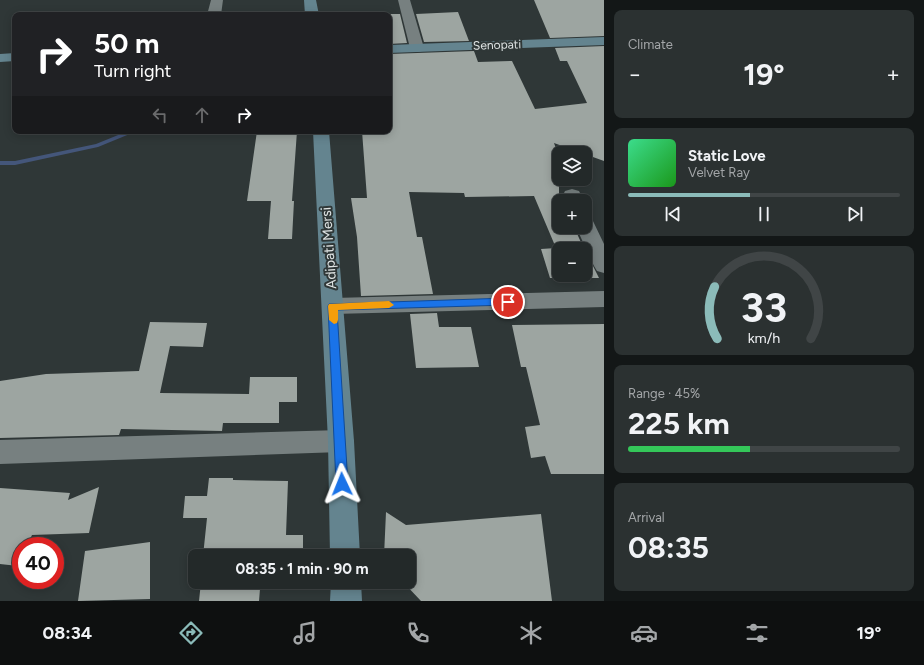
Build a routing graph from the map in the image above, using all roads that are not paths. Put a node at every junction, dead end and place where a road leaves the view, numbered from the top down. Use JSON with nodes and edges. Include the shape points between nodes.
{"nodes":[{"id":1,"x":216,"y":0,"type":"edge"},
{"id":2,"x":310,"y":0,"type":"edge"},
{"id":3,"x":404,"y":0,"type":"edge"},
{"id":4,"x":214,"y":12,"type":"edge"},
{"id":5,"x":312,"y":12,"type":"edge"},
{"id":6,"x":604,"y":41,"type":"edge"},
{"id":7,"x":417,"y":48,"type":"junction"},
{"id":8,"x":392,"y":49,"type":"edge"},
{"id":9,"x":12,"y":57,"type":"edge"},
{"id":10,"x":0,"y":58,"type":"edge"},
{"id":11,"x":321,"y":134,"type":"edge"},
{"id":12,"x":590,"y":234,"type":"edge"},
{"id":13,"x":604,"y":266,"type":"edge"},
{"id":14,"x":604,"y":299,"type":"edge"},
{"id":15,"x":333,"y":306,"type":"junction"},
{"id":16,"x":341,"y":441,"type":"junction"},
{"id":17,"x":0,"y":452,"type":"edge"},
{"id":18,"x":345,"y":549,"type":"edge"},
{"id":19,"x":346,"y":589,"type":"edge"},
{"id":20,"x":346,"y":601,"type":"edge"}],
"edges":[{"from":1,"to":4,"type":"street"},
{"from":2,"to":5,"type":"street"},
{"from":3,"to":7,"type":"street"},
{"from":6,"to":7,"type":"street","name":"Senopati"},
{"from":7,"to":8,"type":"street","name":"Senopati"},
{"from":9,"to":10,"type":"street"},
{"from":11,"to":15,"type":"street","name":"Adipati Mersi"},
{"from":12,"to":13,"type":"street"},
{"from":14,"to":15,"type":"street"},
{"from":15,"to":16,"type":"street","name":"Adipati Mersi"},
{"from":16,"to":17,"type":"street"},
{"from":16,"to":18,"type":"street","name":"Adipati Mersi"},
{"from":19,"to":20,"type":"street"}]}
